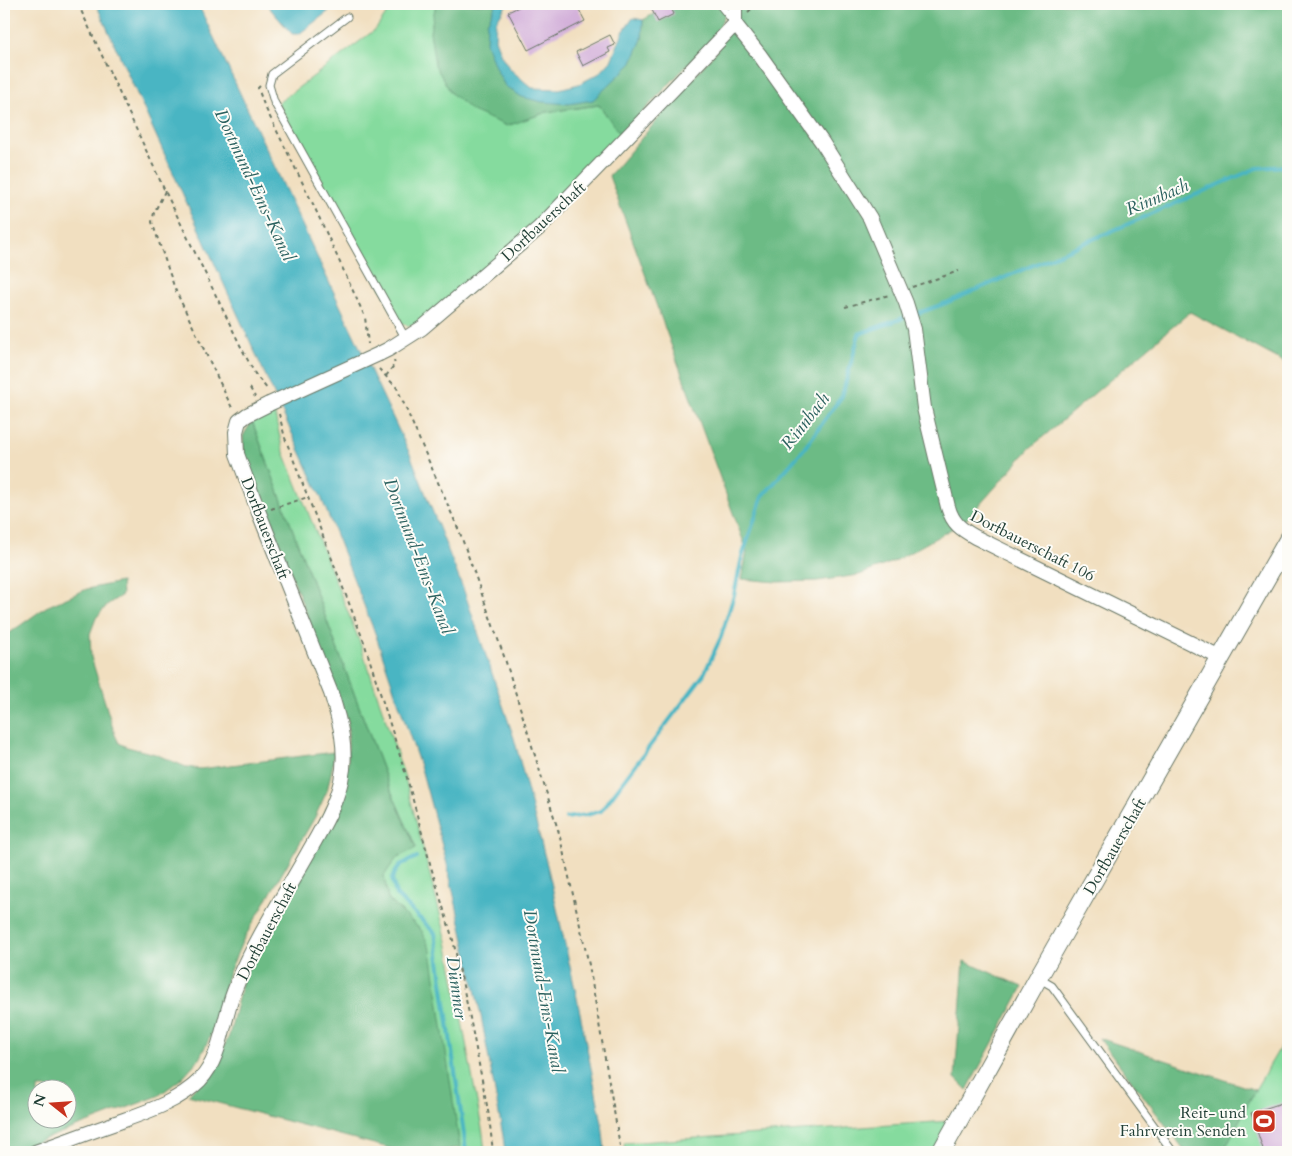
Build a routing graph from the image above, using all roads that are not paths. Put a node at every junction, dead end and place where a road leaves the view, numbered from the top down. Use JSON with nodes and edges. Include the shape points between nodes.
{"nodes":[{"id":1,"x":719,"y":4,"type":"edge"},
{"id":2,"x":736,"y":4,"type":"edge"},
{"id":3,"x":347,"y":17,"type":"dead end"},
{"id":4,"x":734,"y":24,"type":"junction"},
{"id":5,"x":406,"y":339,"type":"junction"},
{"id":6,"x":1288,"y":540,"type":"edge"},
{"id":7,"x":1221,"y":658,"type":"junction"},
{"id":8,"x":1038,"y":978,"type":"junction"},
{"id":9,"x":35,"y":1152,"type":"edge"},
{"id":10,"x":941,"y":1152,"type":"edge"},
{"id":11,"x":1174,"y":1152,"type":"edge"}],
"edges":[{"from":1,"to":4,"type":"lane"},
{"from":2,"to":4,"type":"street"},
{"from":3,"to":5,"type":"lane","via":[[272,74],[269,84],[274,102]]},
{"from":4,"to":5,"type":"street","name":"Dorfbauerschaft","via":[[540,228]]},
{"from":4,"to":7,"type":"street","name":"Dorfbauerschaft 106","via":[[822,142],[870,218],[914,329],[924,408],[950,516],[955,524],[975,537]]},
{"from":5,"to":9,"type":"street","name":"Dorfbauerschaft","bridge":true,"via":[[247,414],[239,422],[236,432],[237,454],[340,722],[344,765],[338,795],[326,822],[255,946],[230,1002],[210,1068],[200,1080],[160,1106]]},
{"from":6,"to":7,"type":"street","name":"Dorfbauerschaft"},
{"from":7,"to":8,"type":"street","name":"Dorfbauerschaft"},
{"from":8,"to":10,"type":"street","name":"Dorfbauerschaft"},
{"from":8,"to":11,"type":"lane","via":[[1052,986]]}]}
